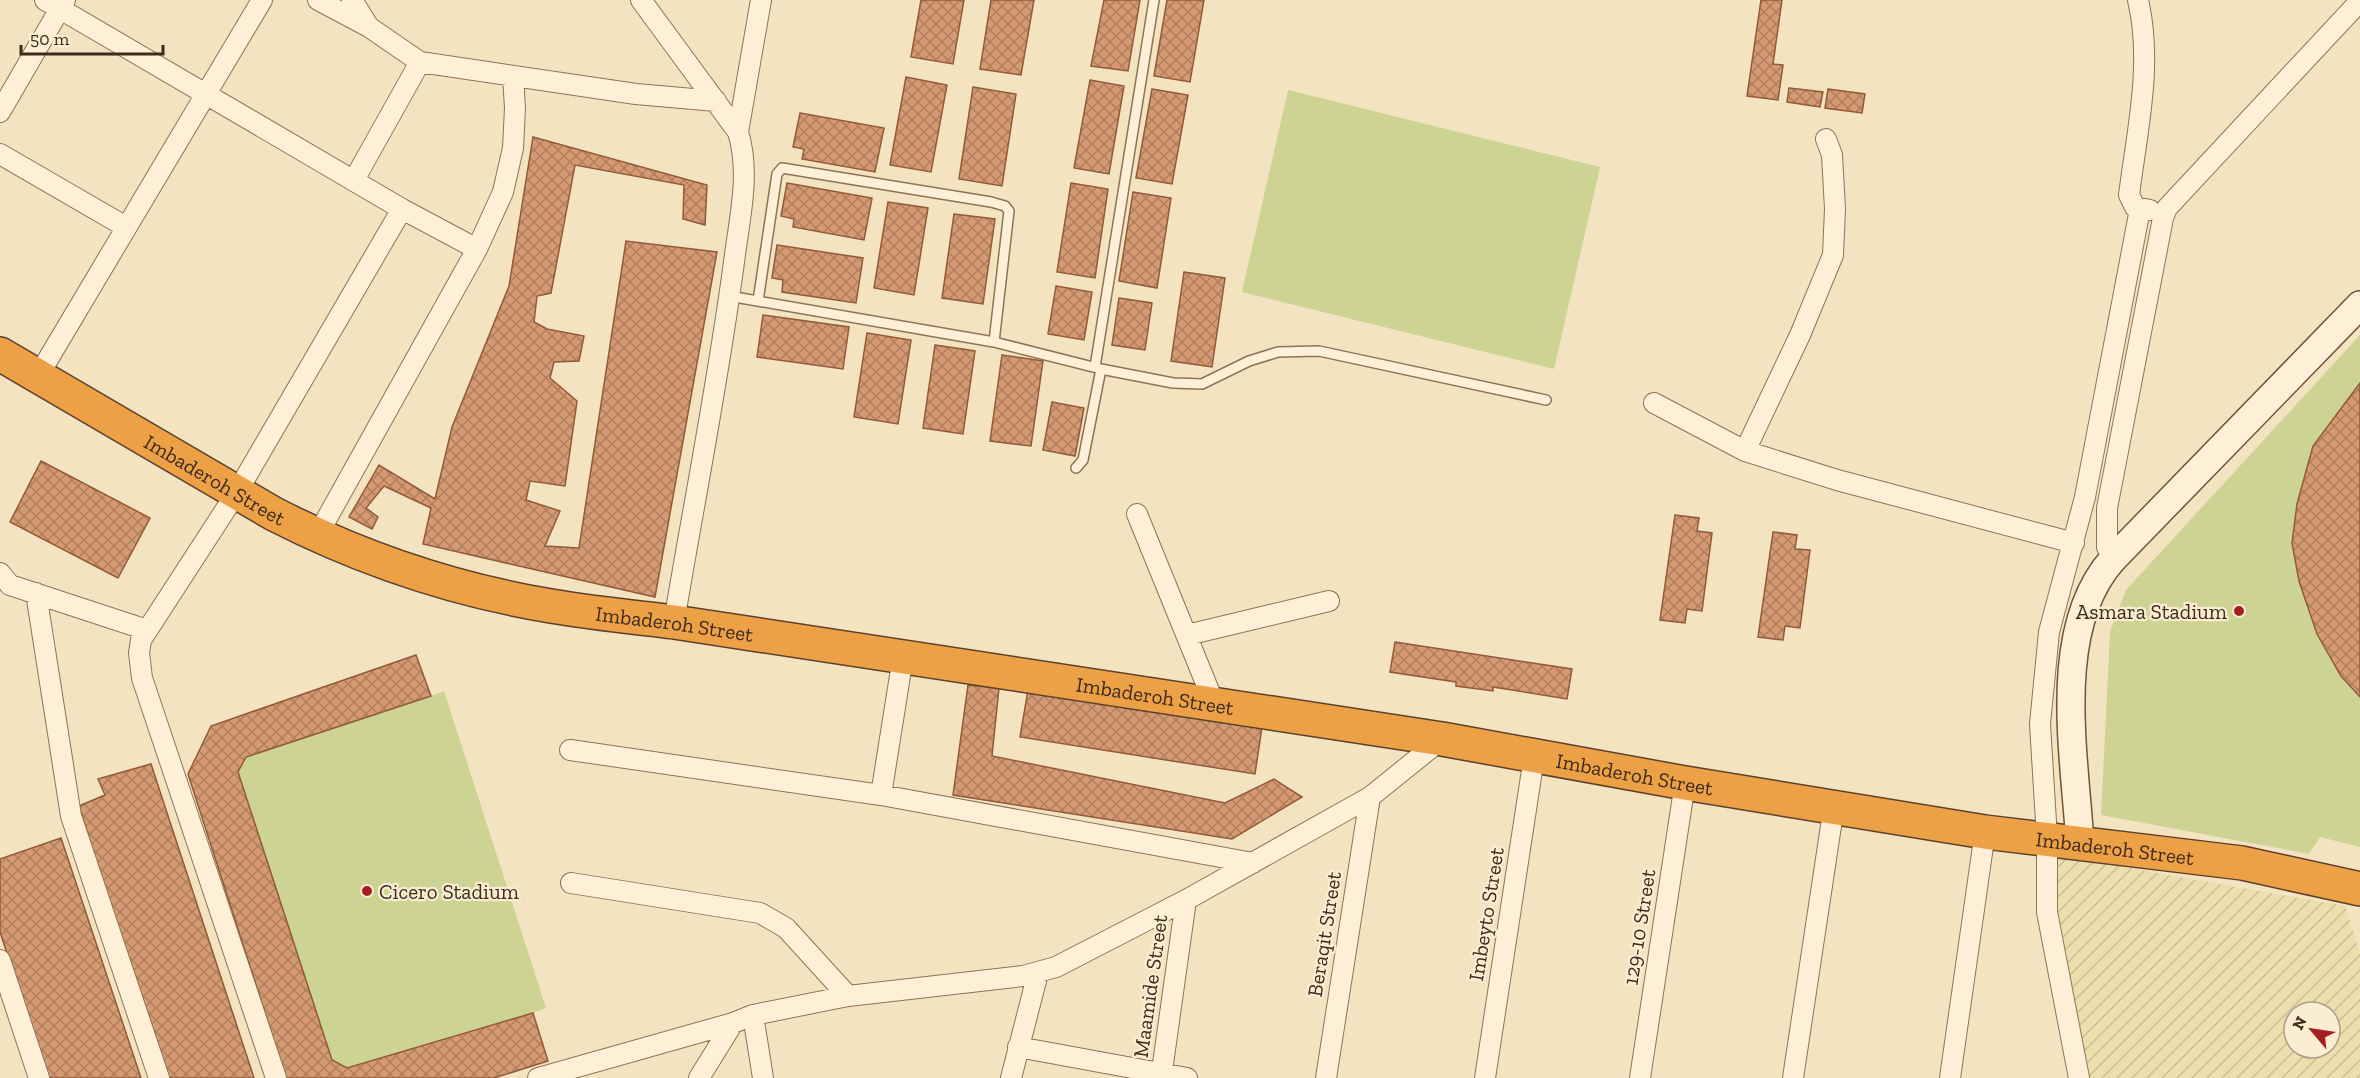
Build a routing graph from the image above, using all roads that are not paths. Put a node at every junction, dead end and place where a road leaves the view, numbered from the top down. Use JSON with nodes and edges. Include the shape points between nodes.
{"nodes":[{"id":1,"x":262,"y":0,"type":"edge"},
{"id":2,"x":318,"y":0,"type":"edge"},
{"id":3,"x":352,"y":0,"type":"edge"},
{"id":4,"x":641,"y":0,"type":"edge"},
{"id":5,"x":761,"y":0,"type":"edge"},
{"id":6,"x":1154,"y":0,"type":"edge"},
{"id":7,"x":2138,"y":0,"type":"edge"},
{"id":8,"x":2360,"y":1,"type":"edge"},
{"id":9,"x":56,"y":3,"type":"edge"},
{"id":10,"x":369,"y":27,"type":"junction"},
{"id":11,"x":420,"y":62,"type":"junction"},
{"id":12,"x":513,"y":76,"type":"junction"},
{"id":13,"x":207,"y":93,"type":"junction"},
{"id":14,"x":716,"y":101,"type":"junction"},
{"id":15,"x":0,"y":112,"type":"edge"},
{"id":16,"x":738,"y":132,"type":"junction"},
{"id":17,"x":1826,"y":140,"type":"dead end"},
{"id":18,"x":0,"y":154,"type":"edge"},
{"id":19,"x":354,"y":180,"type":"junction"},
{"id":20,"x":2167,"y":208,"type":"junction"},
{"id":21,"x":402,"y":209,"type":"junction"},
{"id":22,"x":2140,"y":209,"type":"junction"},
{"id":23,"x":126,"y":227,"type":"junction"},
{"id":24,"x":477,"y":249,"type":"junction"},
{"id":25,"x":729,"y":296,"type":"junction"},
{"id":26,"x":758,"y":301,"type":"junction"},
{"id":27,"x":2360,"y":305,"type":"edge"},
{"id":28,"x":994,"y":342,"type":"junction"},
{"id":29,"x":0,"y":354,"type":"edge"},
{"id":30,"x":1098,"y":368,"type":"junction"},
{"id":31,"x":38,"y":376,"type":"junction"},
{"id":32,"x":1546,"y":400,"type":"dead end"},
{"id":33,"x":1654,"y":403,"type":"dead end"},
{"id":34,"x":1745,"y":451,"type":"junction"},
{"id":35,"x":1076,"y":468,"type":"dead end"},
{"id":36,"x":237,"y":492,"type":"junction"},
{"id":37,"x":1137,"y":514,"type":"dead end"},
{"id":38,"x":317,"y":536,"type":"junction"},
{"id":39,"x":2074,"y":543,"type":"junction"},
{"id":40,"x":2113,"y":559,"type":"junction"},
{"id":41,"x":0,"y":573,"type":"edge"},
{"id":42,"x":36,"y":593,"type":"junction"},
{"id":43,"x":1329,"y":602,"type":"dead end"},
{"id":44,"x":674,"y":622,"type":"junction"},
{"id":45,"x":147,"y":630,"type":"junction"},
{"id":46,"x":1187,"y":635,"type":"junction"},
{"id":47,"x":903,"y":657,"type":"junction"},
{"id":48,"x":1214,"y":703,"type":"junction"},
{"id":49,"x":1442,"y":739,"type":"junction"},
{"id":50,"x":570,"y":750,"type":"dead end"},
{"id":51,"x":1534,"y":757,"type":"junction"},
{"id":52,"x":1685,"y":783,"type":"junction"},
{"id":53,"x":881,"y":795,"type":"junction"},
{"id":54,"x":1370,"y":797,"type":"junction"},
{"id":55,"x":1834,"y":806,"type":"junction"},
{"id":56,"x":1985,"y":832,"type":"junction"},
{"id":57,"x":2047,"y":838,"type":"junction"},
{"id":58,"x":2080,"y":844,"type":"junction"},
{"id":59,"x":1253,"y":863,"type":"junction"},
{"id":60,"x":572,"y":883,"type":"dead end"},
{"id":61,"x":2360,"y":889,"type":"edge"},
{"id":62,"x":1186,"y":900,"type":"junction"},
{"id":63,"x":0,"y":960,"type":"edge"},
{"id":64,"x":1038,"y":973,"type":"junction"},
{"id":65,"x":848,"y":996,"type":"junction"},
{"id":66,"x":753,"y":1015,"type":"junction"},
{"id":67,"x":733,"y":1023,"type":"junction"},
{"id":68,"x":1018,"y":1047,"type":"junction"},
{"id":69,"x":1162,"y":1076,"type":"edge"},
{"id":70,"x":39,"y":1078,"type":"edge"},
{"id":71,"x":159,"y":1078,"type":"edge"},
{"id":72,"x":276,"y":1078,"type":"edge"},
{"id":73,"x":538,"y":1078,"type":"edge"},
{"id":74,"x":699,"y":1078,"type":"edge"},
{"id":75,"x":763,"y":1078,"type":"edge"},
{"id":76,"x":1011,"y":1078,"type":"edge"},
{"id":77,"x":1187,"y":1078,"type":"edge"},
{"id":78,"x":1326,"y":1078,"type":"edge"},
{"id":79,"x":1485,"y":1078,"type":"edge"},
{"id":80,"x":1640,"y":1078,"type":"edge"},
{"id":81,"x":1793,"y":1078,"type":"edge"},
{"id":82,"x":1950,"y":1078,"type":"edge"},
{"id":83,"x":2079,"y":1078,"type":"edge"}],
"edges":[{"from":1,"to":13,"type":"street"},
{"from":2,"to":10,"type":"street"},
{"from":3,"to":10,"type":"street"},
{"from":4,"to":14,"type":"street"},
{"from":5,"to":16,"type":"street"},
{"from":6,"to":30,"type":"lane"},
{"from":7,"to":22,"type":"street","via":[[2144,81],[2129,195],[2134,207]]},
{"from":8,"to":20,"type":"street"},
{"from":9,"to":13,"type":"street"},
{"from":9,"to":15,"type":"street"},
{"from":10,"to":11,"type":"street"},
{"from":11,"to":12,"type":"street"},
{"from":11,"to":19,"type":"street"},
{"from":12,"to":14,"type":"street"},
{"from":12,"to":24,"type":"street","via":[[513,148],[502,192]]},
{"from":13,"to":19,"type":"street"},
{"from":13,"to":23,"type":"street"},
{"from":14,"to":16,"type":"street"},
{"from":16,"to":25,"type":"street","via":[[745,177]]},
{"from":17,"to":34,"type":"street","via":[[1832,154],[1833,255]]},
{"from":18,"to":23,"type":"street"},
{"from":19,"to":21,"type":"street"},
{"from":20,"to":22,"type":"street"},
{"from":20,"to":40,"type":"street","via":[[2107,508],[2107,546]]},
{"from":21,"to":24,"type":"street"},
{"from":21,"to":36,"type":"street"},
{"from":22,"to":39,"type":"street"},
{"from":23,"to":31,"type":"street"},
{"from":24,"to":38,"type":"street"},
{"from":25,"to":26,"type":"lane"},
{"from":25,"to":44,"type":"street"},
{"from":26,"to":28,"type":"lane"},
{"from":26,"to":28,"type":"lane","via":[[777,174],[783,168],[991,202],[1009,211]]},
{"from":27,"to":40,"type":"street"},
{"from":28,"to":30,"type":"lane"},
{"from":29,"to":31,"type":"highway","name":"Imbaderoh Street"},
{"from":30,"to":32,"type":"lane","via":[[1153,380],[1202,384],[1263,355],[1319,351]]},
{"from":30,"to":35,"type":"lane","via":[[1083,460]]},
{"from":31,"to":36,"type":"highway","name":"Imbaderoh Street"},
{"from":33,"to":34,"type":"street"},
{"from":34,"to":39,"type":"street"},
{"from":36,"to":38,"type":"highway","name":"Imbaderoh Street"},
{"from":36,"to":45,"type":"street"},
{"from":37,"to":46,"type":"street"},
{"from":38,"to":44,"type":"highway","name":"Imbaderoh Street","via":[[371,557],[502,596]]},
{"from":39,"to":57,"type":"street","via":[[2049,632],[2044,670],[2040,724]]},
{"from":40,"to":58,"type":"street","via":[[2089,591],[2074,648],[2072,710]]},
{"from":41,"to":42,"type":"street","via":[[10,585]]},
{"from":42,"to":45,"type":"street"},
{"from":42,"to":71,"type":"street","via":[[72,816]]},
{"from":43,"to":46,"type":"street"},
{"from":44,"to":47,"type":"highway","name":"Imbaderoh Street"},
{"from":45,"to":72,"type":"street","via":[[139,653],[142,678]]},
{"from":46,"to":48,"type":"street"},
{"from":47,"to":48,"type":"highway","name":"Imbaderoh Street"},
{"from":47,"to":53,"type":"street"},
{"from":48,"to":49,"type":"highway","name":"Imbaderoh Street"},
{"from":49,"to":51,"type":"highway","name":"Imbaderoh Street"},
{"from":49,"to":54,"type":"street"},
{"from":50,"to":53,"type":"street"},
{"from":51,"to":52,"type":"highway","name":"Imbaderoh Street"},
{"from":51,"to":79,"type":"street","name":"Imbeyto Street"},
{"from":52,"to":55,"type":"highway","name":"Imbaderoh Street"},
{"from":52,"to":80,"type":"street","name":"129-10 Street"},
{"from":53,"to":59,"type":"street"},
{"from":54,"to":59,"type":"street"},
{"from":54,"to":78,"type":"street","name":"Beraqit Street"},
{"from":55,"to":56,"type":"highway","name":"Imbaderoh Street"},
{"from":55,"to":81,"type":"street"},
{"from":56,"to":57,"type":"highway","name":"Imbaderoh Street"},
{"from":56,"to":82,"type":"street"},
{"from":57,"to":58,"type":"highway","name":"Imbaderoh Street"},
{"from":57,"to":83,"type":"street","via":[[2047,912]]},
{"from":58,"to":61,"type":"highway","name":"Imbaderoh Street","via":[[2242,863]]},
{"from":59,"to":62,"type":"street"},
{"from":60,"to":65,"type":"street","via":[[760,914],[786,928]]},
{"from":62,"to":64,"type":"street"},
{"from":62,"to":69,"type":"street","name":"Maamide Street"},
{"from":63,"to":70,"type":"street"},
{"from":64,"to":65,"type":"street"},
{"from":64,"to":68,"type":"street"},
{"from":65,"to":66,"type":"street"},
{"from":66,"to":67,"type":"street"},
{"from":66,"to":75,"type":"street"},
{"from":67,"to":73,"type":"street"},
{"from":67,"to":74,"type":"street"},
{"from":68,"to":69,"type":"street"},
{"from":68,"to":76,"type":"street"},
{"from":69,"to":77,"type":"street"}]}
